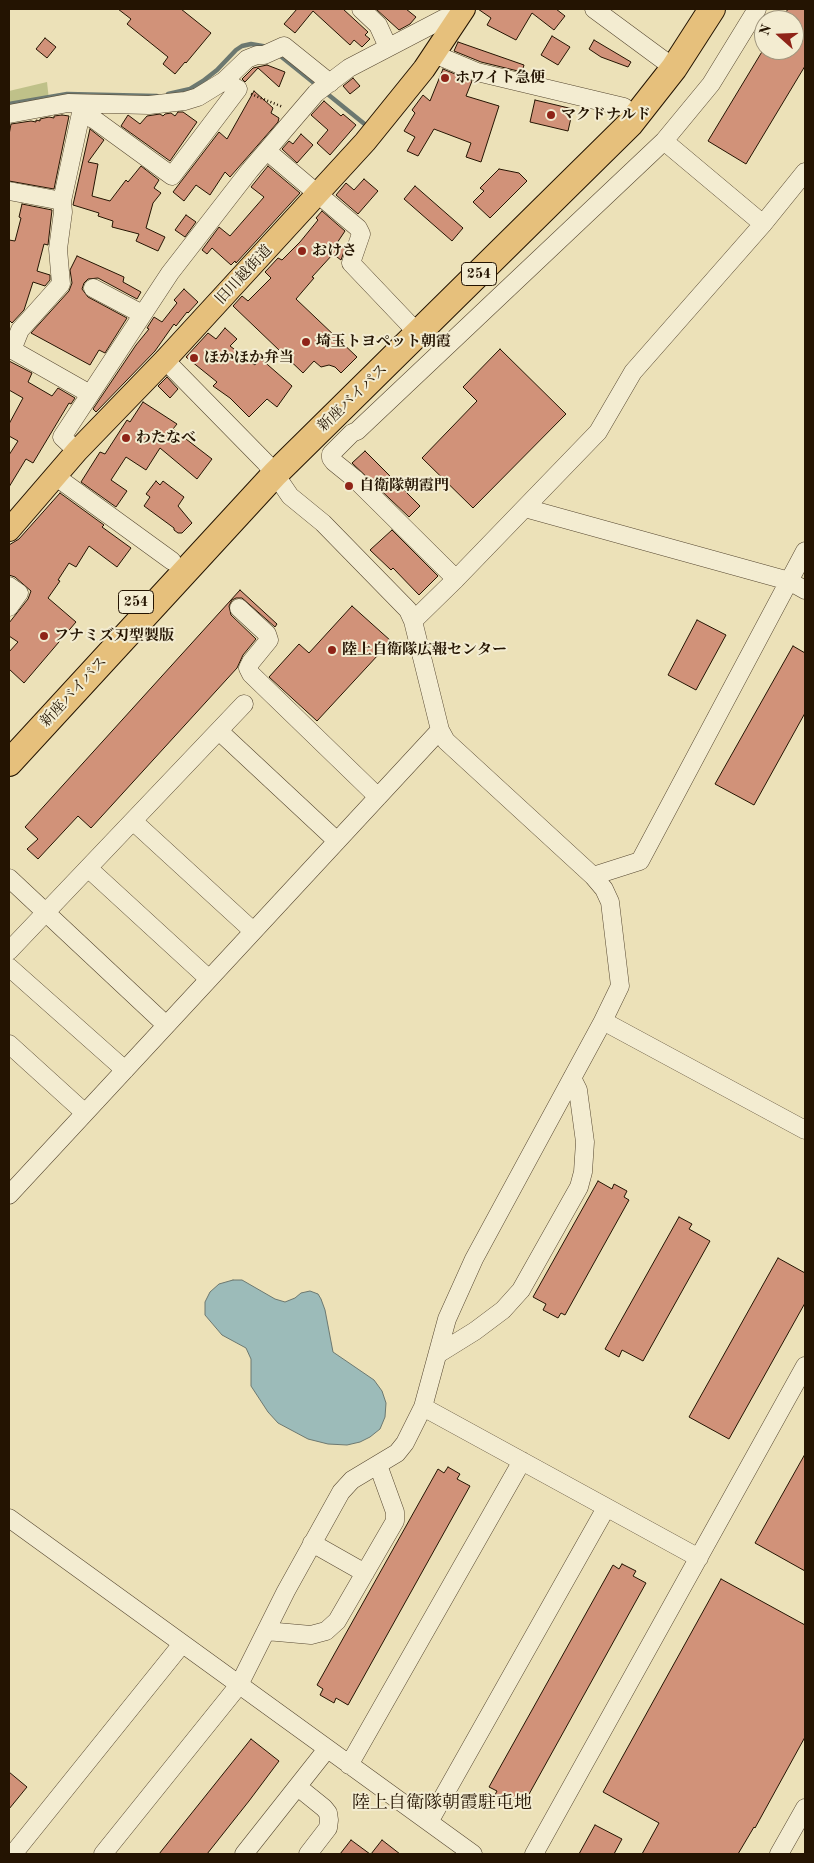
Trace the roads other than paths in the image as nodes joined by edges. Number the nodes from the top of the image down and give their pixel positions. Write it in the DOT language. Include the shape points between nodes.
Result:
graph roads {
  1 [pos="362,9"];
  2 [pos="594,9"];
  3 [pos="691,9"];
  4 [pos="712,9"];
  5 [pos="757,9"];
  6 [pos="462,13"];
  7 [pos="388,47"];
  8 [pos="434,54"];
  9 [pos="667,62"];
  10 [pos="231,85"];
  11 [pos="324,87"];
  12 [pos="624,107"];
  13 [pos="9,114"];
  14 [pos="664,141"];
  15 [pos="266,152"];
  16 [pos="805,172"];
  17 [pos="9,191"];
  18 [pos="318,194"];
  19 [pos="62,201"];
  20 [pos="763,224"];
  21 [pos="93,288"];
  22 [pos="142,314"];
  23 [pos="409,324"];
  24 [pos="10,349"];
  25 [pos="165,360"];
  26 [pos="90,394"];
  27 [pos="78,451"];
  28 [pos="270,468"];
  29 [pos="55,476"];
  30 [pos="525,508"];
  31 [pos="9,530"];
  32 [pos="805,551"];
  33 [pos="172,561"];
  34 [pos="456,579"];
  35 [pos="789,581"];
  36 [pos="9,586"];
  37 [pos="805,590"];
  38 [pos="9,607"];
  39 [pos="239,608"];
  40 [pos="413,621"];
  41 [pos="244,704"];
  42 [pos="440,730"];
  43 [pos="218,731"];
  44 [pos="9,745"];
  45 [pos="9,763"];
  46 [pos="378,797"];
  47 [pos="133,821"];
  48 [pos="337,841"];
  49 [pos="88,868"];
  50 [pos="593,876"];
  51 [pos="9,878"];
  52 [pos="46,912"];
  53 [pos="253,931"];
  54 [pos="9,951"];
  55 [pos="9,966"];
  56 [pos="209,980"];
  57 [pos="603,1021"];
  58 [pos="166,1025"];
  59 [pos="9,1044"];
  60 [pos="125,1070"];
  61 [pos="572,1078"];
  62 [pos="85,1113"];
  63 [pos="805,1130"];
  64 [pos="9,1195"];
  65 [pos="438,1354"];
  66 [pos="805,1366"];
  67 [pos="423,1407"];
  68 [pos="522,1461"];
  69 [pos="378,1465"];
  70 [pos="606,1508"];
  71 [pos="9,1518"];
  72 [pos="312,1543"];
  73 [pos="698,1558"];
  74 [pos="365,1573"];
  75 [pos="266,1631"];
  76 [pos="182,1644"];
  77 [pos="239,1685"];
  78 [pos="327,1749"];
  79 [pos="349,1765"];
  80 [pos="298,1787"];
  81 [pos="805,1808"];
  82 [pos="429,1822"];
  83 [pos="13,1854"];
  84 [pos="103,1854"];
  85 [pos="244,1854"];
  86 [pos="308,1854"];
  87 [pos="474,1854"];
  88 [pos="534,1854"];
  89 [pos="779,1854"];
  1 -- 7 [label="street" via="378,25"];
  2 -- 9 [label="street"];
  3 -- 9 [label="highway, 新座バイパス / 254"];
  4 -- 9 [label="highway, 新座バイパス / 254"];
  5 -- 14 [label="street" via="711,84"];
  6 -- 7 [label="street"];
  6 -- 8 [label="main road, 旧川越街道"];
  7 -- 11 [label="street" via="349,68"];
  8 -- 12 [label="street" via="477,72"];
  8 -- 18 [label="main road, 旧川越街道" via="392,110"];
  9 -- 12 [label="highway, 新座バイパス / 254"];
  9 -- 28 [label="highway, 新座バイパス / 254" via="630,124 609,147"];
  10 -- 11 [label="street" via="247,59 284,46"];
  10 -- 13 [label="street" via="185,102 149,105 68,103"];
  10 -- 19 [label="street" via="172,176 81,113"];
  11 -- 15 [label="street"];
  12 -- 23 [label="highway, 新座バイパス / 254"];
  14 -- 20 [label="street"];
  14 -- 34 [label="street" via="331,454 334,462"];
  15 -- 18 [label="street"];
  15 -- 22 [label="street" via="170,273"];
  16 -- 20 [label="street"];
  17 -- 19 [label="street"];
  18 -- 23 [label="street" via="358,228 361,234 351,263"];
  18 -- 25 [label="main road, 旧川越街道"];
  19 -- 24 [label="street" via="58,248 61,284 20,330"];
  20 -- 30 [label="street" via="633,372 598,432"];
  21 -- 22 [label="street"];
  22 -- 26 [label="street"];
  23 -- 28 [label="highway, 新座バイパス / 254"];
  24 -- 26 [label="street"];
  25 -- 27 [label="main road, 旧川越街道"];
  25 -- 28 [label="street"];
  26 -- 27 [label="street" via="62,437"];
  27 -- 29 [label="main road, 旧川越街道"];
  28 -- 33 [label="highway, 新座バイパス / 254"];
  28 -- 40 [label="street" via="290,496 329,529 408,610"];
  28 -- 45 [label="highway, 新座バイパス / 254"];
  29 -- 31 [label="main road, 旧川越街道"];
  29 -- 33 [label="street"];
  30 -- 34 [label="street"];
  30 -- 35 [label="street"];
  32 -- 35 [label="street"];
  33 -- 44 [label="highway, 新座バイパス / 254"];
  34 -- 40 [label="street"];
  35 -- 37 [label="street"];
  35 -- 50 [label="street" via="640,861"];
  36 -- 38 [label="street" via="19,593"];
  39 -- 46 [label="street" via="267,634 269,640 251,662 248,668 251,674"];
  40 -- 42 [label="street"];
  41 -- 43 [label="street"];
  42 -- 46 [label="street"];
  42 -- 50 [label="street" via="446,741"];
  43 -- 47 [label="street"];
  43 -- 48 [label="street"];
  46 -- 48 [label="street"];
  47 -- 49 [label="street"];
  47 -- 53 [label="street"];
  48 -- 53 [label="street"];
  49 -- 52 [label="street"];
  49 -- 56 [label="street"];
  50 -- 57 [label="street" via="610,902 620,986"];
  51 -- 52 [label="street"];
  52 -- 54 [label="street"];
  52 -- 58 [label="street"];
  53 -- 56 [label="street"];
  55 -- 60 [label="street"];
  56 -- 58 [label="street"];
  57 -- 61 [label="street"];
  57 -- 63 [label="street"];
  58 -- 60 [label="street"];
  59 -- 62 [label="street"];
  60 -- 62 [label="street"];
  61 -- 65 [label="street" via="474,1259 447,1319"];
  61 -- 65 [label="street" via="578,1090 586,1142 584,1172 579,1187 521,1290 503,1310"];
  62 -- 64 [label="street"];
  65 -- 67 [label="street"];
  66 -- 73 [label="street"];
  67 -- 68 [label="street"];
  67 -- 69 [label="street" via="405,1444"];
  68 -- 70 [label="street"];
  68 -- 79 [label="street"];
  69 -- 72 [label="street" via="352,1480 341,1492"];
  69 -- 74 [label="street" via="395,1512 395,1521"];
  70 -- 73 [label="street"];
  70 -- 82 [label="street"];
  71 -- 76 [label="street"];
  72 -- 74 [label="street"];
  72 -- 75 [label="street"];
  73 -- 88 [label="street"];
  74 -- 75 [label="street" via="337,1621 326,1631 311,1635"];
  75 -- 77 [label="street"];
  76 -- 77 [label="street"];
  76 -- 83 [label="street"];
  77 -- 78 [label="street"];
  77 -- 84 [label="street"];
  78 -- 79 [label="street"];
  78 -- 80 [label="street"];
  79 -- 82 [label="street"];
  80 -- 85 [label="street"];
  80 -- 86 [label="street" via="328,1813 328,1828"];
  81 -- 89 [label="street"];
  82 -- 87 [label="street"];
}
